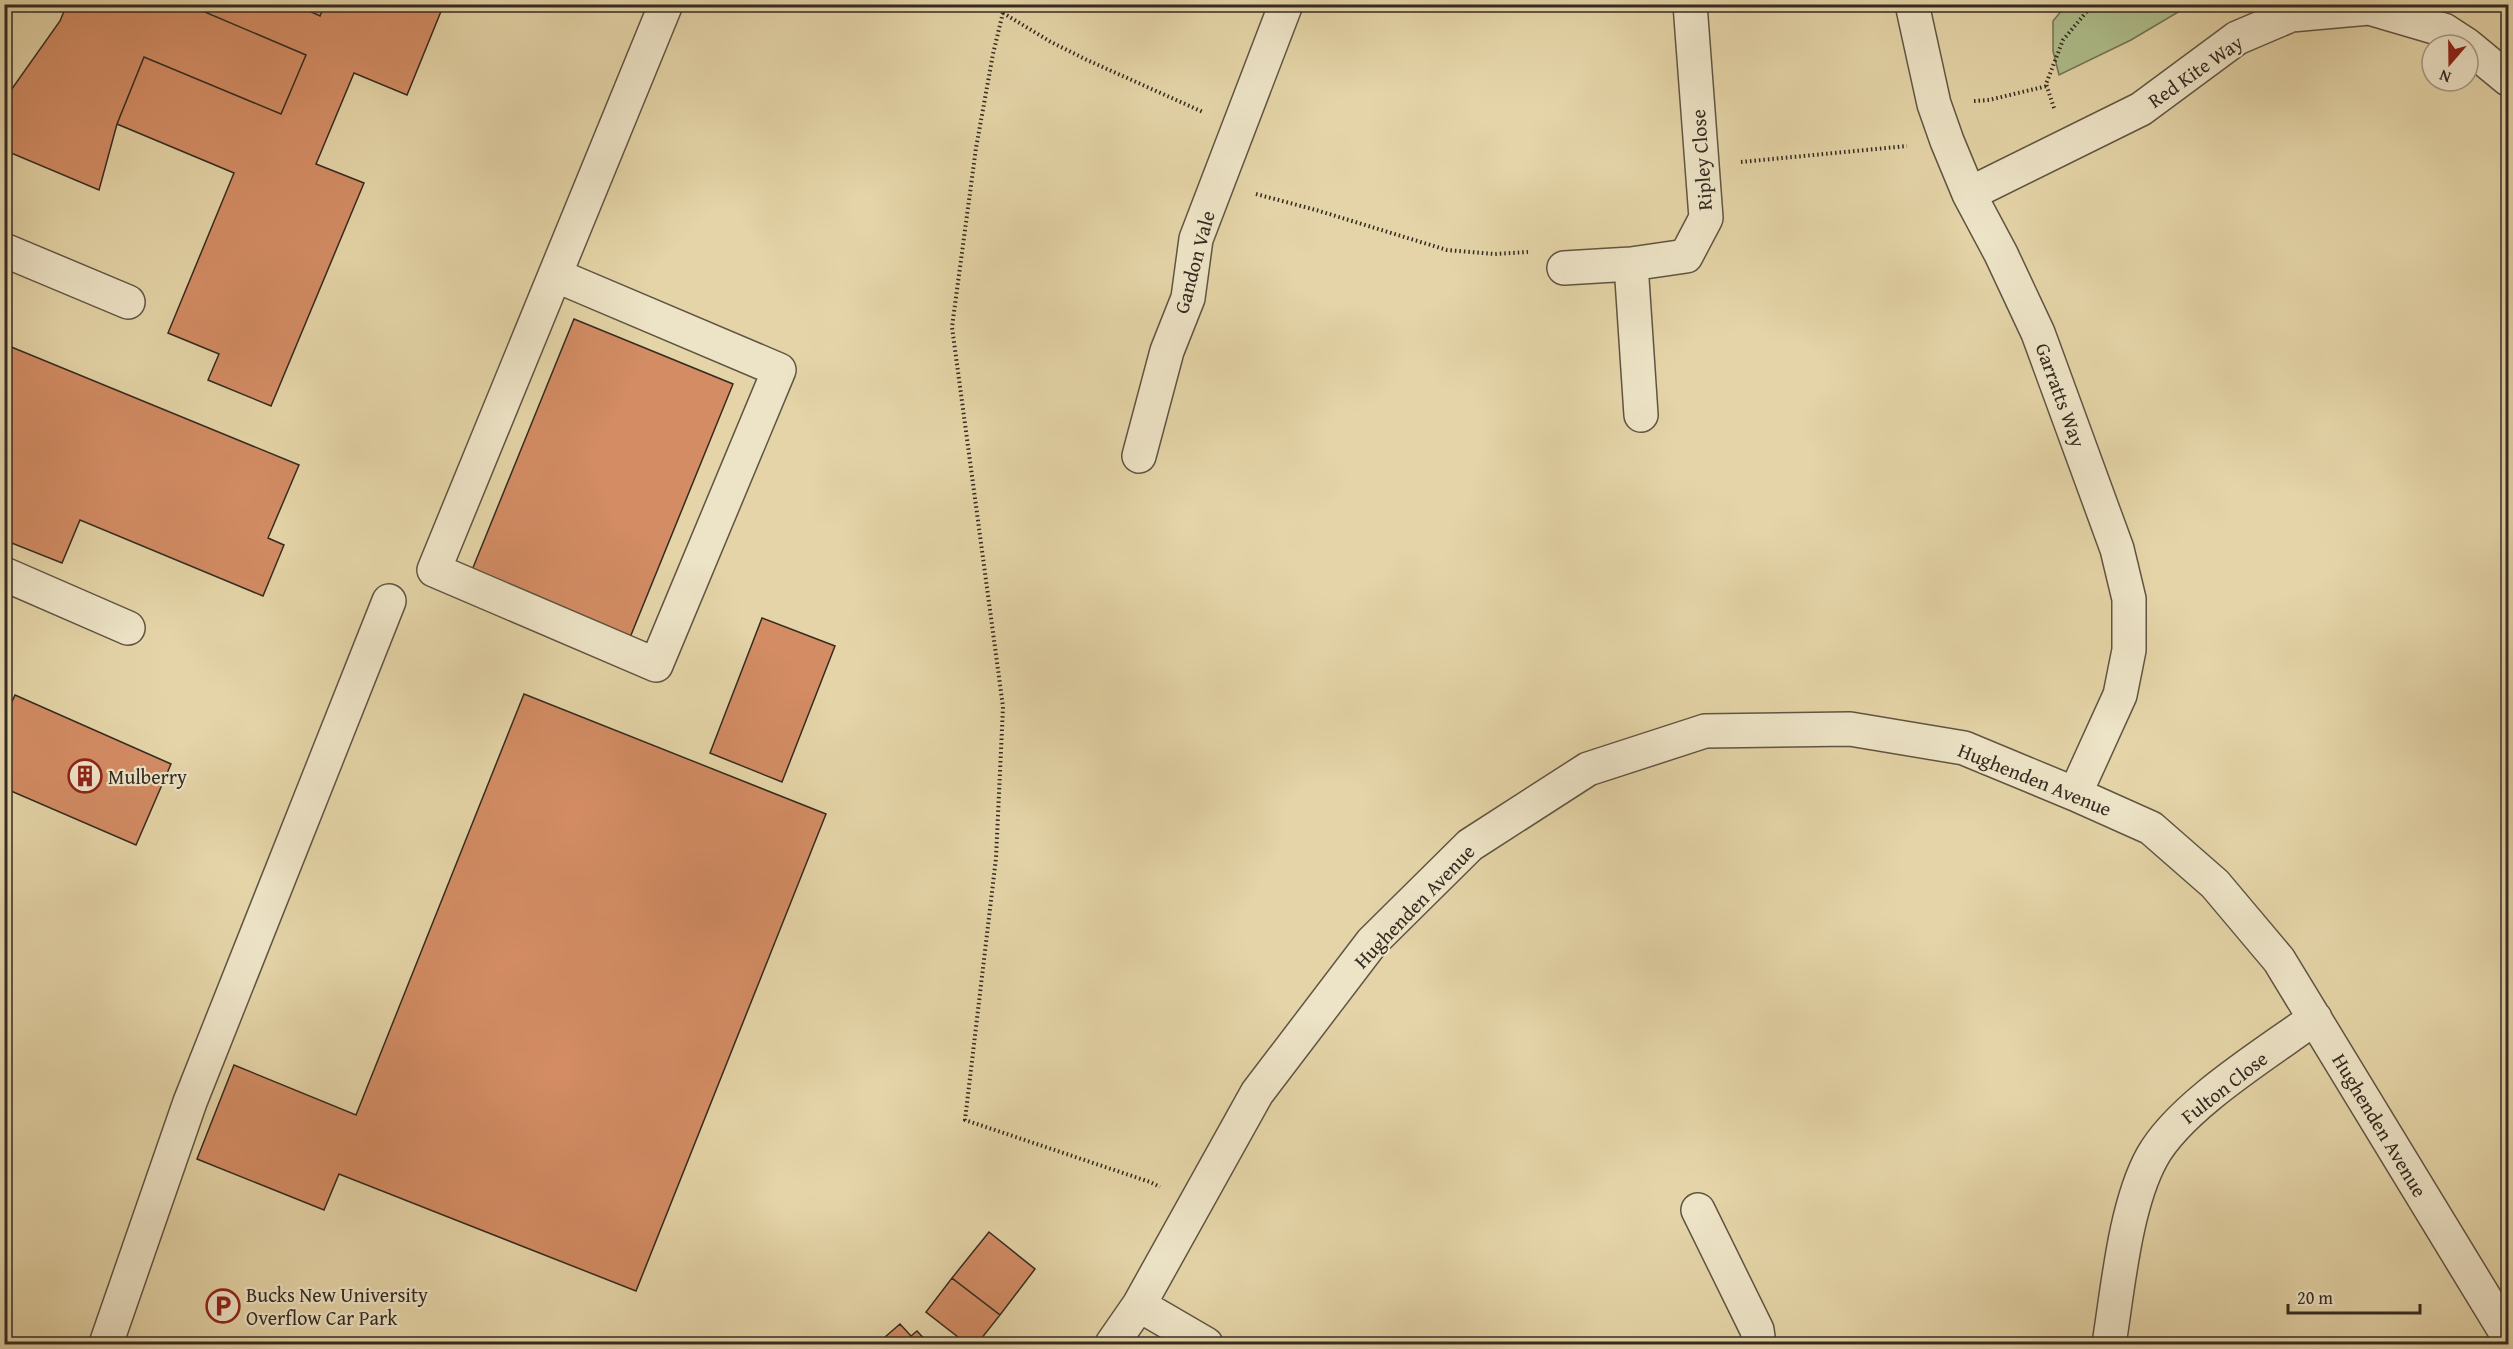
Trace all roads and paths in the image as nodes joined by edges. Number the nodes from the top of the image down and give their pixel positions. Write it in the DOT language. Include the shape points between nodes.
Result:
graph roads {
  1 [pos="666,4"];
  2 [pos="1005,4"];
  3 [pos="1286,4"];
  4 [pos="1690,4"];
  5 [pos="1912,4"];
  6 [pos="2093,4"];
  7 [pos="1003,13"];
  8 [pos="2448,33"];
  9 [pos="2480,56"];
  10 [pos="2508,79"];
  11 [pos="2047,86"];
  12 [pos="1989,100"];
  13 [pos="1239,129"];
  14 [pos="2066,146"];
  15 [pos="1868,152"];
  16 [pos="1702,166"];
  17 [pos="1218,184"];
  18 [pos="1969,194"];
  19 [pos="4,250"];
  20 [pos="1534,252"];
  21 [pos="1631,264"];
  22 [pos="1564,268"];
  23 [pos="555,275"];
  24 [pos="128,302"];
  25 [pos="1641,415"];
  26 [pos="1139,456"];
  27 [pos="4,574"];
  28 [pos="389,601"];
  29 [pos="128,628"];
  30 [pos="2075,794"];
  31 [pos="2315,1018"];
  32 [pos="1194,1207"];
  33 [pos="1698,1210"];
  34 [pos="1138,1305"];
  35 [pos="2508,1336"];
  36 [pos="106,1344"];
  37 [pos="1112,1344"];
  38 [pos="1206,1344"];
  39 [pos="1759,1344"];
  40 [pos="2109,1344"];
  1 -- 23 [label="street"];
  2 -- 7 [label="path"];
  3 -- 13 [label="street, Gandon Vale"];
  4 -- 16 [label="street, Ripley Close"];
  5 -- 18 [label="street, Garratts Way" via="1934,104"];
  6 -- 11 [label="path" via="2063,40"];
  7 -- 13 [label="path" via="1087,60"];
  7 -- 32 [label="path" via="976,148 952,327 1003,707 996,858 965,1119 1150,1182"];
  8 -- 14 [label="street, Red Kite Way" via="2369,8 2291,15 2237,38 2141,109"];
  9 -- 10 [label="street, Red Kite Way"];
  11 -- 12 [label="path"];
  11 -- 14 [label="path"];
  13 -- 17 [label="street, Gandon Vale"];
  14 -- 18 [label="street, Red Kite Way"];
  15 -- 16 [label="path"];
  16 -- 21 [label="street, Ripley Close" via="1706,218 1686,256"];
  17 -- 20 [label="path" via="1447,250"];
  17 -- 26 [label="street, Gandon Vale" via="1196,239 1188,298 1167,351"];
  18 -- 30 [label="street, Garratts Way" via="2038,333 2116,549 2130,599 2129,650 2120,695"];
  19 -- 24 [label="street"];
  21 -- 22 [label="street, Ripley Close"];
  21 -- 25 [label="street"];
  23 -- 23 [label="street" via="434,570 656,665 779,370"];
  27 -- 29 [label="street"];
  28 -- 36 [label="street" via="190,1102"];
  30 -- 31 [label="street, Hughenden Avenue" via="2151,828 2215,884 2279,960"];
  30 -- 32 [label="street, Hughenden Avenue" via="1964,748 1850,729 1705,731 1588,769 1470,845 1372,942 1257,1093"];
  31 -- 35 [label="street, Hughenden Avenue"];
  31 -- 40 [label="street, Fulton Close" via="2221,1086 2180,1121 2152,1156 2133,1202"];
  32 -- 34 [label="street, Hughenden Avenue"];
  33 -- 39 [label="street" via="1752,1320"];
  34 -- 37 [label="street, Hughenden Avenue"];
  34 -- 38 [label="street"];
}
